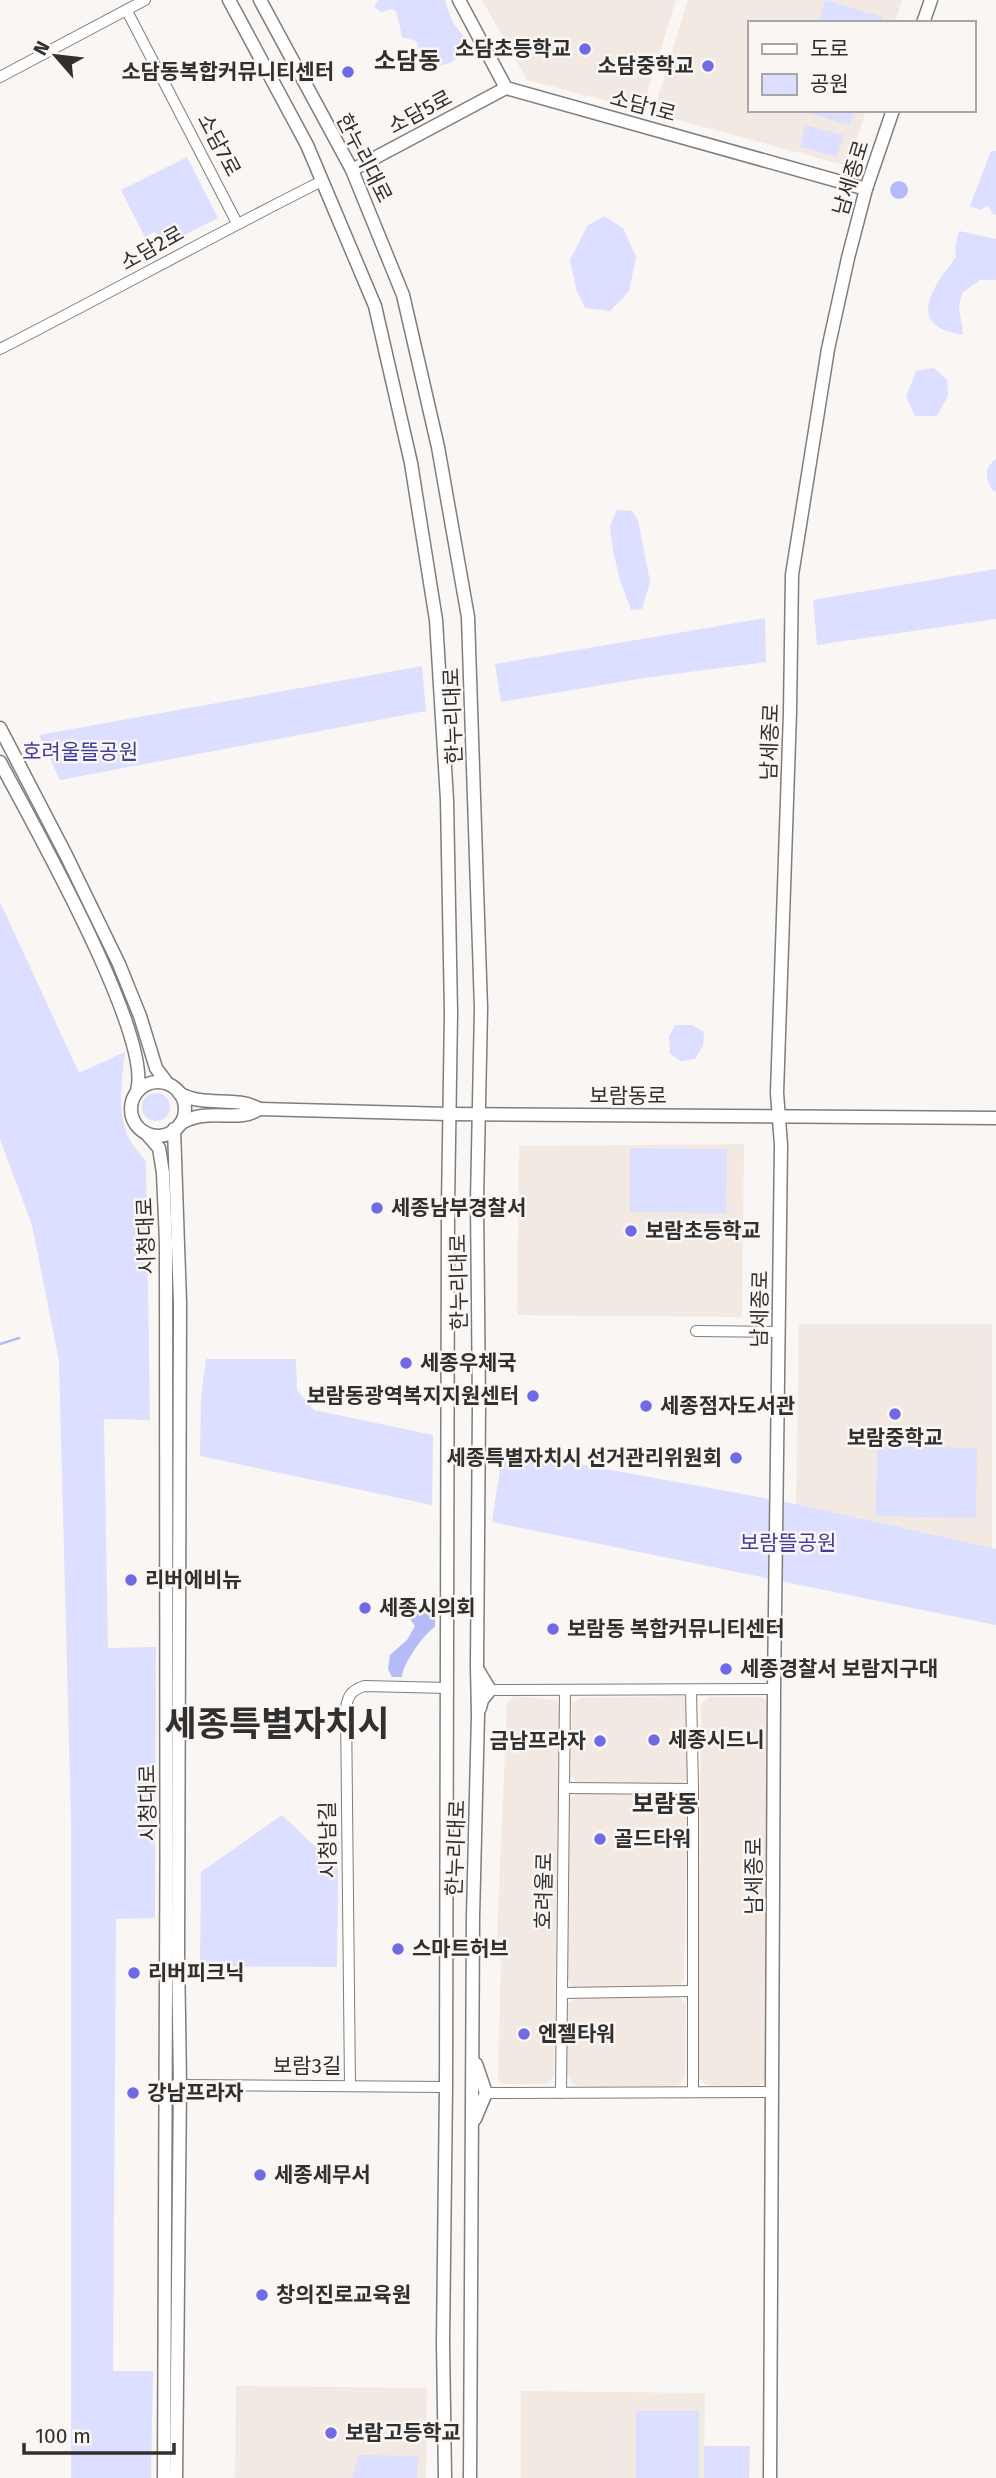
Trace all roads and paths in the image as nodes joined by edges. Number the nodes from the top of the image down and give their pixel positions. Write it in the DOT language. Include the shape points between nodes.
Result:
graph roads {
  1 [pos="145,0"];
  2 [pos="229,0"];
  3 [pos="260,0"];
  4 [pos="459,0"];
  5 [pos="932,0"];
  6 [pos="127,11"];
  7 [pos="924,21"];
  8 [pos="0,77"];
  9 [pos="506,88"];
  10 [pos="892,112"];
  11 [pos="352,170"];
  12 [pos="323,181"];
  13 [pos="866,188"];
  14 [pos="237,223"];
  15 [pos="0,349"];
  16 [pos="0,728"];
  17 [pos="0,762"];
  18 [pos="167,1083"];
  19 [pos="137,1091"];
  20 [pos="179,1093"];
  21 [pos="259,1110"];
  22 [pos="449,1114"];
  23 [pos="478,1114"];
  24 [pos="780,1117"];
  25 [pos="996,1118"];
  26 [pos="177,1127"];
  27 [pos="146,1133"];
  28 [pos="696,1331"];
  29 [pos="779,1332"];
  30 [pos="477,1666"];
  31 [pos="448,1688"];
  32 [pos="774,1689"];
  33 [pos="490,1690"];
  34 [pos="565,1690"];
  35 [pos="691,1690"];
  36 [pos="478,1715"];
  37 [pos="564,1788"];
  38 [pos="693,1789"];
  39 [pos="692,1991"];
  40 [pos="562,1993"];
  41 [pos="472,2051"];
  42 [pos="174,2085"];
  43 [pos="351,2086"];
  44 [pos="446,2087"];
  45 [pos="693,2092"];
  46 [pos="773,2092"];
  47 [pos="486,2093"];
  48 [pos="561,2093"];
  49 [pos="472,2130"];
  50 [pos="164,2478"];
  51 [pos="176,2478"];
  52 [pos="445,2478"];
  53 [pos="470,2478"];
  54 [pos="770,2478"];
  1 -- 6 [label="street"];
  2 -- 12 [label="street, 한누리대로"];
  3 -- 11 [label="street, 한누리대로"];
  4 -- 9 [label="street"];
  5 -- 7 [label="street"];
  6 -- 8 [label="street"];
  6 -- 14 [label="street, 소담7로"];
  9 -- 11 [label="street, 소담5로"];
  9 -- 13 [label="street, 소담1로"];
  10 -- 13 [label="street, 남세종로"];
  11 -- 23 [label="street, 한누리대로" via="403,295 438,447 468,617 481,1008"];
  12 -- 14 [label="street, 소담2로"];
  12 -- 22 [label="street, 한누리대로" via="375,306 411,463 436,620 447,814"];
  13 -- 24 [label="street, 남세종로" via="828,349 792,575 777,1093"];
  14 -- 15 [label="street, 소담2로"];
  16 -- 18 [label="street" via="119,964 156,1068"];
  17 -- 19 [label="street" via="106,971 140,1073"];
  18 -- 19 [label="street" via="151,1083"];
  18 -- 20 [label="street"];
  19 -- 27 [label="street" via="131,1114"];
  20 -- 21 [label="street" via="189,1099 251,1104"];
  20 -- 26 [label="street" via="184,1108"];
  21 -- 22 [label="street, 보람동로"];
  21 -- 26 [label="street" via="251,1115 190,1117"];
  22 -- 23 [label="street, 보람동로"];
  22 -- 31 [label="street, 한누리대로"];
  23 -- 24 [label="street, 보람동로"];
  23 -- 30 [label="street, 한누리대로"];
  24 -- 25 [label="street, 보람동로"];
  24 -- 29 [label="street, 남세종로"];
  26 -- 27 [label="street" via="161,1135"];
  26 -- 42 [label="street, 시청대로" via="178,1952"];
  27 -- 42 [label="street, 시청대로" via="159,1148 166,1242"];
  28 -- 29 [label="street"];
  29 -- 32 [label="street, 남세종로"];
  30 -- 33 [label="street"];
  30 -- 36 [label="street, 한누리대로"];
  31 -- 43 [label="street, 시청남길" via="364,1686 352,1690 348,1698"];
  31 -- 44 [label="street, 한누리대로"];
  32 -- 35 [label="street"];
  32 -- 46 [label="street, 남세종로"];
  33 -- 34 [label="street"];
  33 -- 36 [label="street"];
  34 -- 35 [label="street"];
  34 -- 37 [label="street, 호려울로"];
  35 -- 38 [label="street"];
  36 -- 41 [label="street, 한누리대로"];
  37 -- 38 [label="street"];
  37 -- 40 [label="street, 호려울로"];
  38 -- 39 [label="street"];
  39 -- 40 [label="street"];
  39 -- 45 [label="street"];
  40 -- 48 [label="street, 호려울로"];
  41 -- 47 [label="street"];
  41 -- 49 [label="street, 한누리대로"];
  42 -- 43 [label="street, 보람3길"];
  42 -- 50 [label="street, 시청대로"];
  42 -- 51 [label="street, 시청대로"];
  43 -- 44 [label="street, 보람3길"];
  44 -- 52 [label="street, 한누리대로"];
  45 -- 46 [label="street"];
  45 -- 48 [label="street"];
  46 -- 54 [label="street, 남세종로"];
  47 -- 48 [label="street"];
  47 -- 49 [label="street"];
  49 -- 53 [label="street, 한누리대로"];
}
